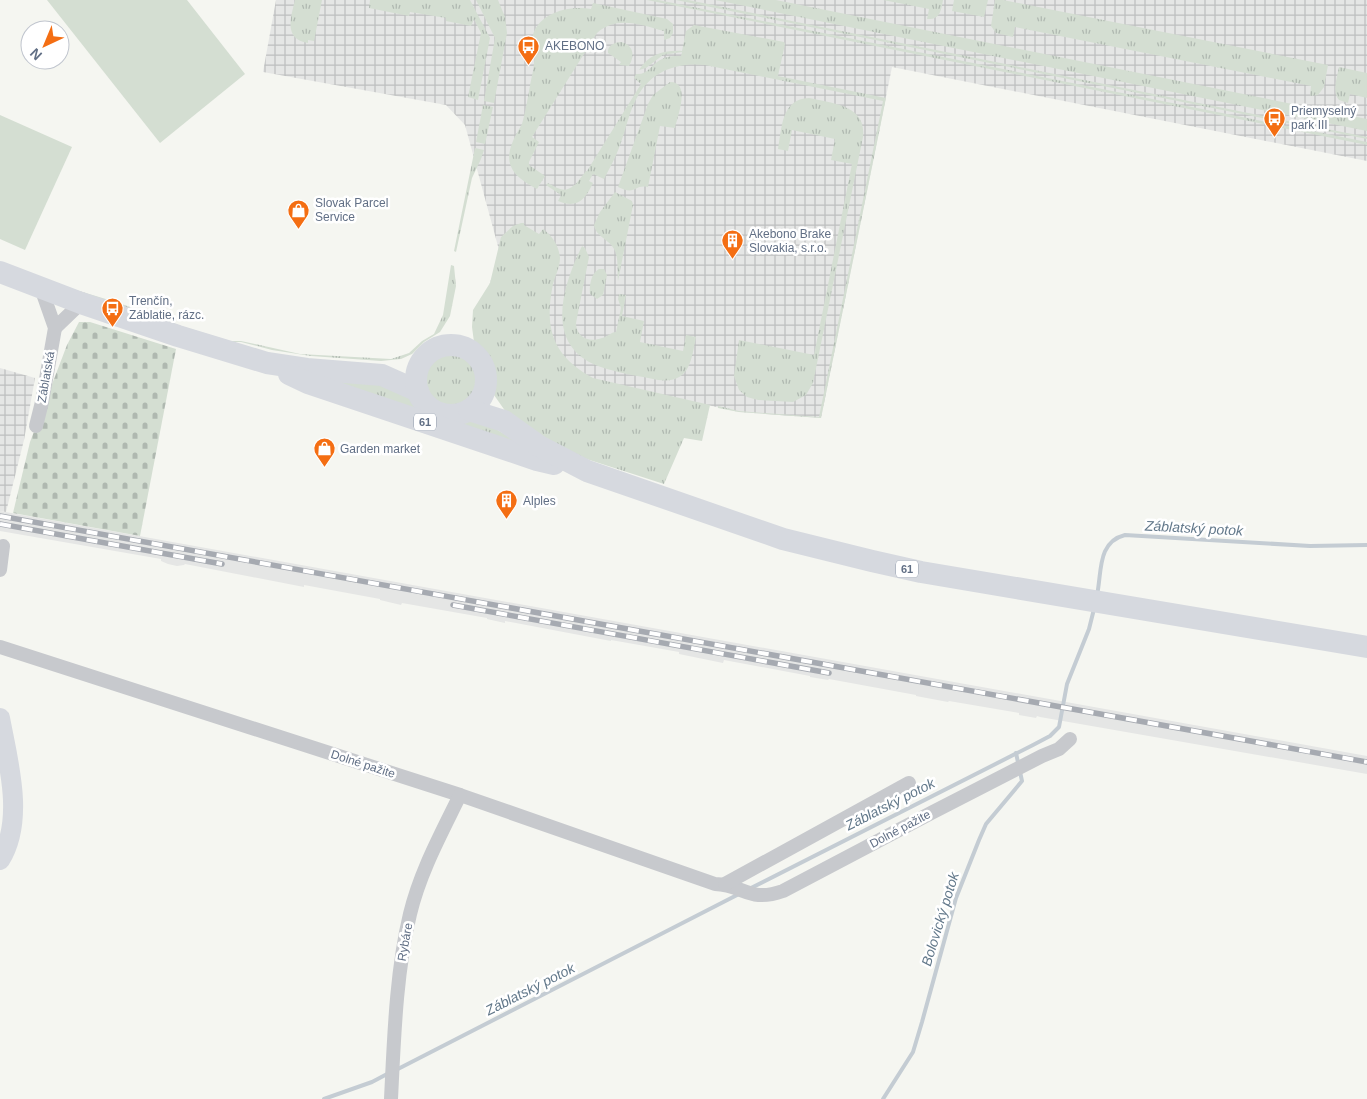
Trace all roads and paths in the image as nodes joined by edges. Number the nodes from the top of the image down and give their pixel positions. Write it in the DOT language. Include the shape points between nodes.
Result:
graph roads {
  1 [pos="0,272"];
  2 [pos="41,288"];
  3 [pos="81,303"];
  4 [pos="55,328"];
  5 [pos="422,360"];
  6 [pos="267,363"];
  7 [pos="382,375"];
  8 [pos="485,387"];
  9 [pos="418,391"];
  10 [pos="468,410"];
  11 [pos="504,421"];
  12 [pos="36,426"];
  13 [pos="587,471"];
  14 [pos="3,546"];
  15 [pos="0,570"];
  16 [pos="0,647"];
  17 [pos="1367,647"];
  18 [pos="0,718"];
  19 [pos="1070,739"];
  20 [pos="909,783"];
  21 [pos="460,795"];
  22 [pos="0,860"];
  23 [pos="729,886"];
  24 [pos="391,1099"];
  1 -- 2 [label="main road, 61"];
  2 -- 3 [label="main road, 61"];
  2 -- 4 [label="street, Záblatská"];
  3 -- 4 [label="street"];
  3 -- 6 [label="main road, 61"];
  4 -- 12 [label="street, Záblatská"];
  5 -- 7 [label="main road, 61"];
  5 -- 8 [label="main road, 61" via="441,346 466,348 483,364"];
  5 -- 9 [label="main road" via="416,375"];
  6 -- 7 [label="main road, 61"];
  6 -- 13 [label="main road, 61" via="317,386 537,460"];
  7 -- 9 [label="main road, 61"];
  8 -- 10 [label="main road" via="478,403"];
  8 -- 11 [label="main road, 61"];
  9 -- 10 [label="main road, 61" via="428,406 439,412 451,415"];
  10 -- 11 [label="main road, 61"];
  11 -- 13 [label="main road, 61" via="539,446"];
  13 -- 17 [label="main road, 61" via="770,534 921,572"];
  14 -- 15 [label="street"];
  16 -- 21 [label="street, Dolné pažite"];
  18 -- 22 [label="street" via="14,811 10,838"];
  19 -- 23 [label="street, Dolné pažite" via="1059,750 783,891 761,896"];
  20 -- 23 [label="street"];
  21 -- 23 [label="street, Dolné pažite" via="715,884"];
  21 -- 24 [label="street, Rybáre" via="422,876 410,914 401,960"];
}
